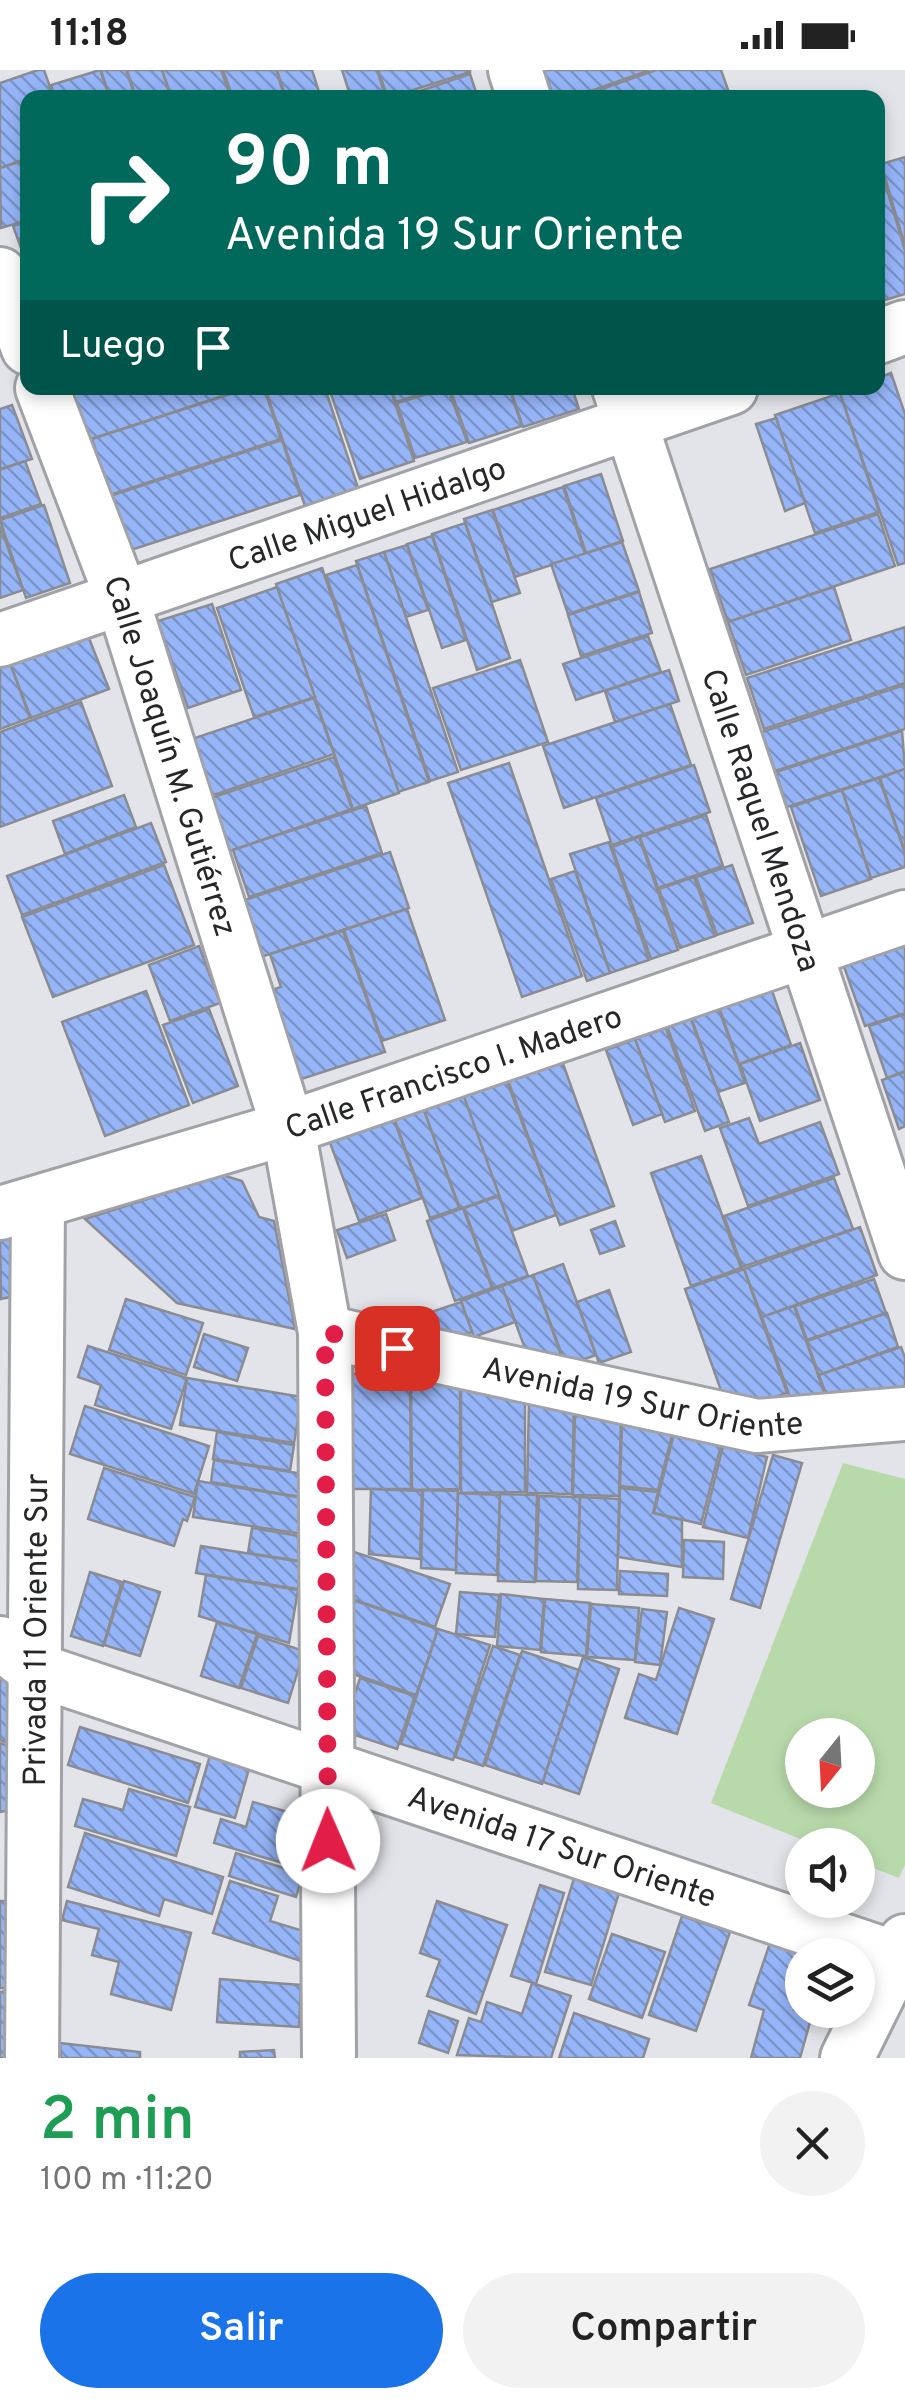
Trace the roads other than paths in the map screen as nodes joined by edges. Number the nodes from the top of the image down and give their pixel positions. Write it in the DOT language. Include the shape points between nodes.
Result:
graph roads {
  1 [pos="0,274"];
  2 [pos="20,327"];
  3 [pos="45,395"];
  4 [pos="687,395"];
  5 [pos="625,405"];
  6 [pos="122,598"];
  7 [pos="0,640"];
  8 [pos="905,917"];
  9 [pos="803,950"];
  10 [pos="288,1128"];
  11 [pos="19,1209"];
  12 [pos="905,1253"];
  13 [pos="325,1332"];
  14 [pos="905,1414"];
  15 [pos="17,1656"];
  16 [pos="327,1769"];
  17 [pos="902,1953"];
  18 [pos="32,2058"];
  19 [pos="330,2058"];
  20 [pos="847,2058"];
  1 -- 2 [label="street"];
  3 -- 6 [label="street, Calle Joaquín M. Gutiérrez"];
  4 -- 5 [label="street, Calle Miguel Hidalgo"];
  5 -- 6 [label="street, Calle Miguel Hidalgo"];
  5 -- 9 [label="street, Calle Raquel Mendoza"];
  6 -- 7 [label="street, Calle Miguel Hidalgo"];
  6 -- 10 [label="street, Calle Joaquín M. Gutiérrez"];
  8 -- 9 [label="street, Calle Francisco I. Madero"];
  9 -- 10 [label="street, Calle Francisco I. Madero"];
  9 -- 12 [label="street, Calle Raquel Mendoza"];
  10 -- 11 [label="street, Calle Francisco I. Madero"];
  10 -- 13 [label="street, Calle Joaquín M. Gutiérrez"];
  11 -- 15 [label="street, Privada 11 Oriente Sur"];
  13 -- 14 [label="street, Avenida 19 Sur Oriente" via="758,1426"];
  13 -- 16 [label="street, Calle Joaquín M. Gutiérrez"];
  15 -- 16 [label="street, Avenida 17 Sur Oriente"];
  15 -- 18 [label="street, Privada 11 Oriente Sur"];
  16 -- 17 [label="street, Avenida 17 Sur Oriente"];
  16 -- 19 [label="street, Calle Joaquín M. Gutiérrez"];
  17 -- 20 [label="street"];
}
